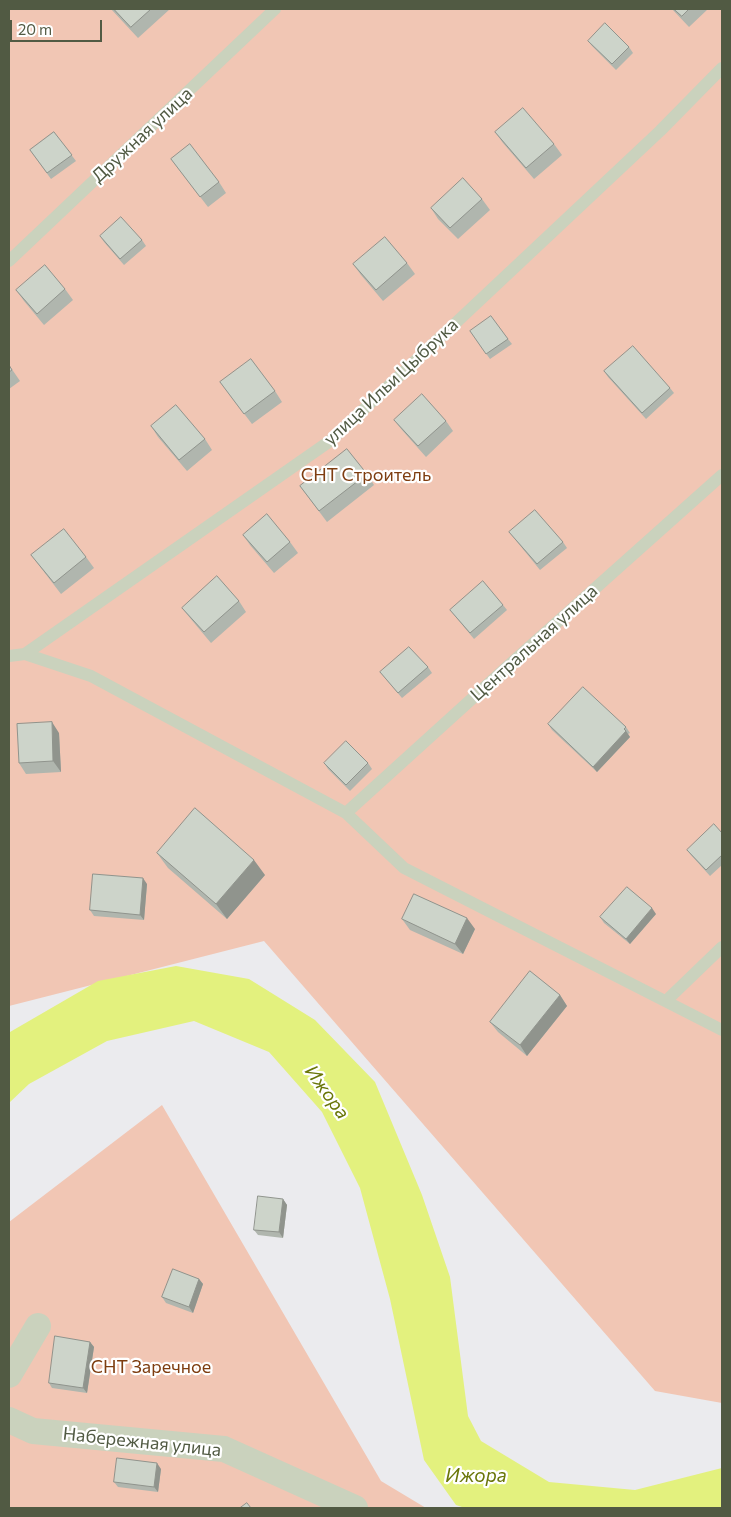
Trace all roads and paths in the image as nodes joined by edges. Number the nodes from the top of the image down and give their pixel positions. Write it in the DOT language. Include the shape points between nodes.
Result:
graph roads {
  1 [pos="276,9"];
  2 [pos="722,68"];
  3 [pos="9,261"];
  4 [pos="722,475"];
  5 [pos="25,654"];
  6 [pos="9,656"];
  7 [pos="346,813"];
  8 [pos="722,947"];
  9 [pos="667,1000"];
  10 [pos="722,1030"];
  11 [pos="38,1326"];
  12 [pos="9,1375"];
  13 [pos="9,1420"];
  14 [pos="355,1508"];
  1 -- 3 [label="lane, Дружная улица"];
  2 -- 5 [label="lane, улица Ильи Цыбрука" via="660,131 330,441"];
  4 -- 7 [label="lane, Центральная улица"];
  5 -- 6 [label="lane"];
  5 -- 7 [label="lane" via="91,676"];
  7 -- 9 [label="lane" via="404,868"];
  8 -- 9 [label="lane"];
  9 -- 10 [label="lane"];
  11 -- 12 [label="street"];
  13 -- 14 [label="street, Набережная улица" via="33,1431 224,1449"];
}
